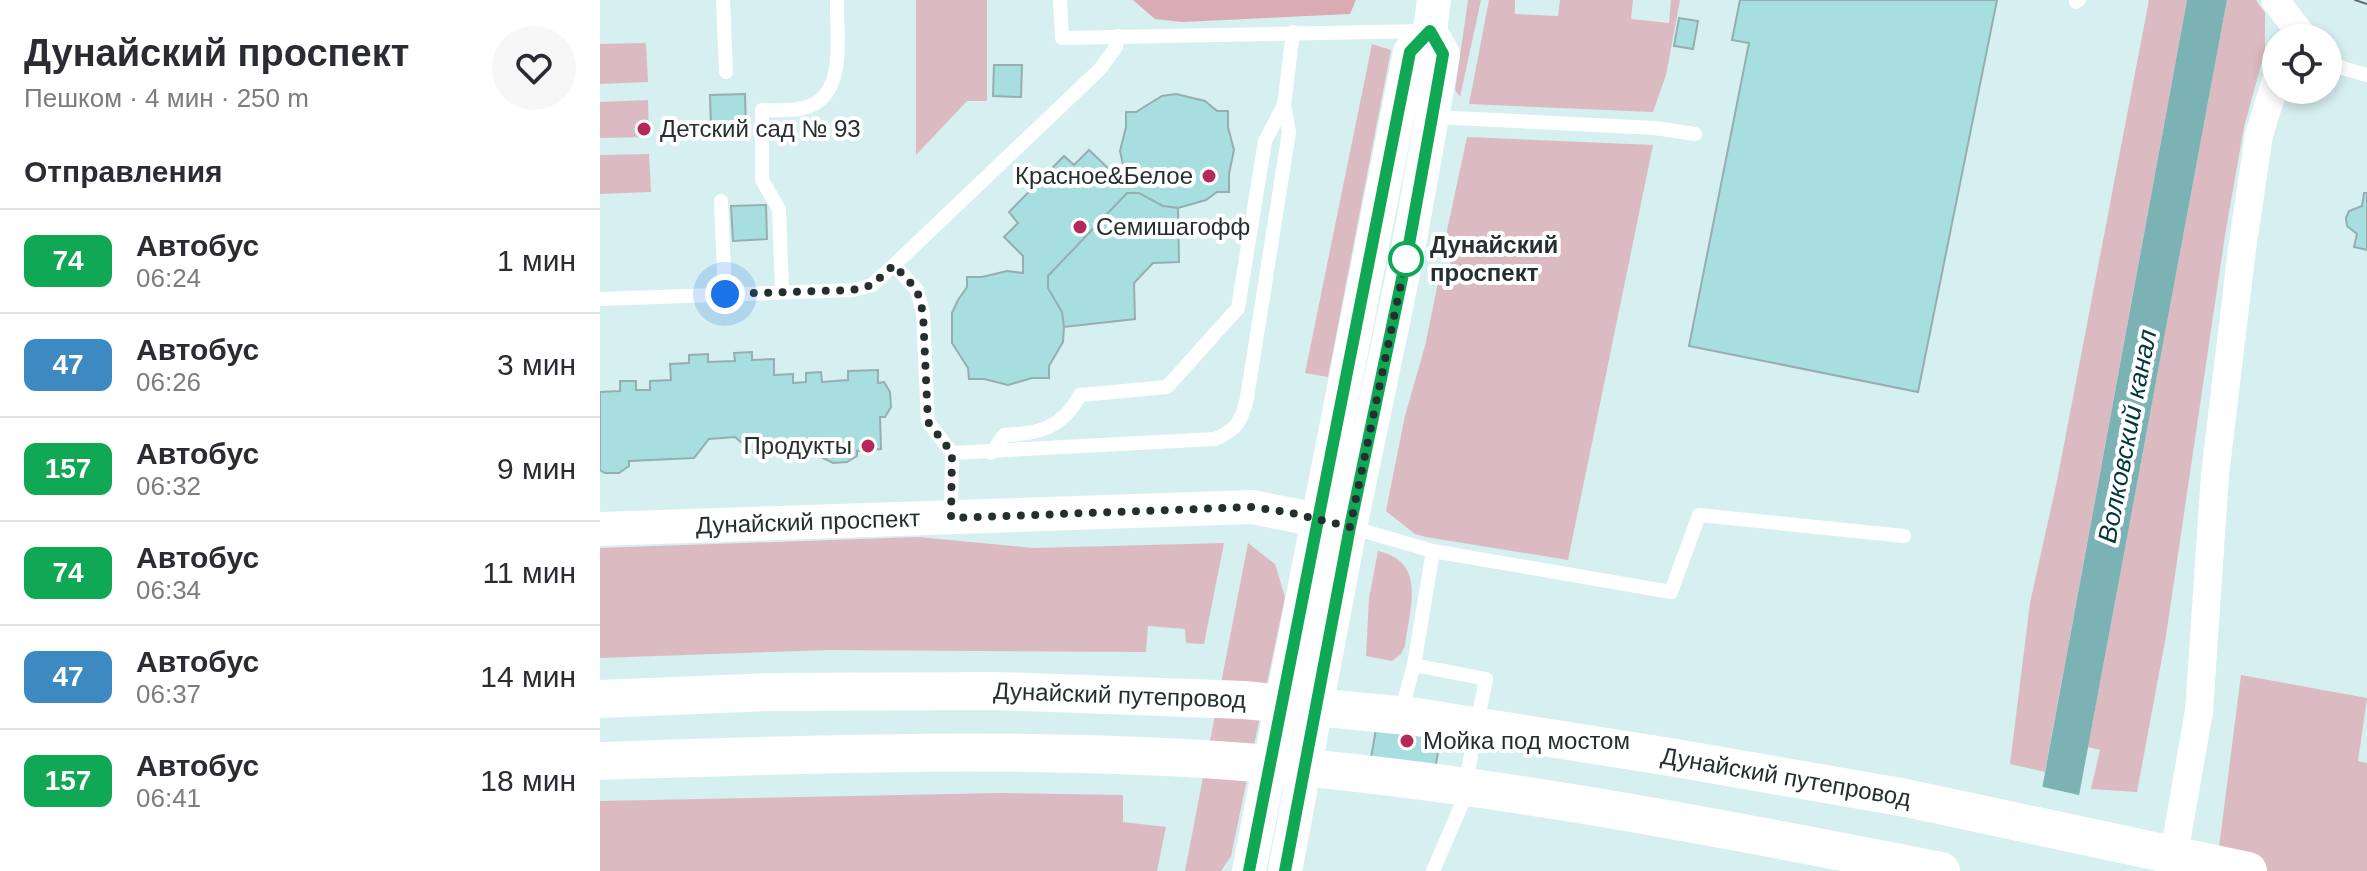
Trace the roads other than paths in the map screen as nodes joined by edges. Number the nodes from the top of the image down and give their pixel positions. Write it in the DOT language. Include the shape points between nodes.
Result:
graph roads {
  1 [pos="723,0"];
  2 [pos="837,0"];
  3 [pos="1060,0"];
  4 [pos="2275,0"];
  5 [pos="1432,15"];
  6 [pos="2293,24"];
  7 [pos="1293,32"];
  8 [pos="1118,36"];
  9 [pos="2342,68"];
  10 [pos="726,72"];
  11 [pos="2367,75"];
  12 [pos="2269,104"];
  13 [pos="1284,105"];
  14 [pos="1432,117"];
  15 [pos="1695,134"];
  16 [pos="721,201"];
  17 [pos="894,265"];
  18 [pos="782,292"];
  19 [pos="725,294"];
  20 [pos="600,299"];
  21 [pos="952,453"];
  22 [pos="991,453"];
  23 [pos="951,518"];
  24 [pos="1334,523"];
  25 [pos="600,529"];
  26 [pos="1904,536"];
  27 [pos="1433,551"];
  28 [pos="1414,665"];
  29 [pos="600,699"];
  30 [pos="1403,705"];
  31 [pos="600,761"];
  32 [pos="1391,773"];
  33 [pos="1386,793"];
  34 [pos="1249,871"];
  35 [pos="1285,871"];
  36 [pos="1433,871"];
  37 [pos="1941,871"];
  38 [pos="2171,871"];
  39 [pos="2248,871"];
  1 -- 10 [label="lane"];
  2 -- 18 [label="lane" via="835,74 827,93 792,110 762,110 762,180 779,209"];
  3 -- 8 [label="lane" via="1062,38"];
  4 -- 6 [label="street"];
  5 -- 7 [label="lane"];
  5 -- 14 [label="street" via="1443,54"];
  5 -- 24 [label="street" via="1410,52"];
  7 -- 8 [label="lane"];
  7 -- 13 [label="lane"];
  8 -- 17 [label="lane" via="1100,69"];
  9 -- 11 [label="lane"];
  12 -- 38 [label="street" via="2242,249 2215,475 2199,711"];
  13 -- 22 [label="lane" via="1265,141 1238,308 1167,387 1080,395 1056,425 1026,435 1004,435"];
  13 -- 22 [label="lane" via="1289,132 1247,398 1232,432 1215,439"];
  14 -- 15 [label="lane"];
  14 -- 24 [label="street" via="1408,250"];
  16 -- 19 [label="lane"];
  17 -- 18 [label="lane" via="872,285 853,290"];
  17 -- 21 [label="lane" via="917,290 923,313 928,422"];
  18 -- 19 [label="lane"];
  19 -- 20 [label="lane"];
  21 -- 22 [label="lane"];
  21 -- 23 [label="lane"];
  23 -- 24 [label="street, Дунайский проспект" via="1252,507"];
  23 -- 25 [label="street, Дунайский проспект"];
  24 -- 27 [label="lane"];
  24 -- 34 [label="street"];
  24 -- 35 [label="street"];
  26 -- 27 [label="lane" via="1699,515 1671,592"];
  27 -- 28 [label="lane"];
  28 -- 30 [label="lane"];
  28 -- 36 [label="lane" via="1486,679"];
  29 -- 39 [label="main road, Дунайский путепровод" via="999,691 1244,700 1417,717 1906,798"];
  31 -- 37 [label="main road" via="989,751 1233,761 1483,790"];
  32 -- 33 [label="lane"];
}
